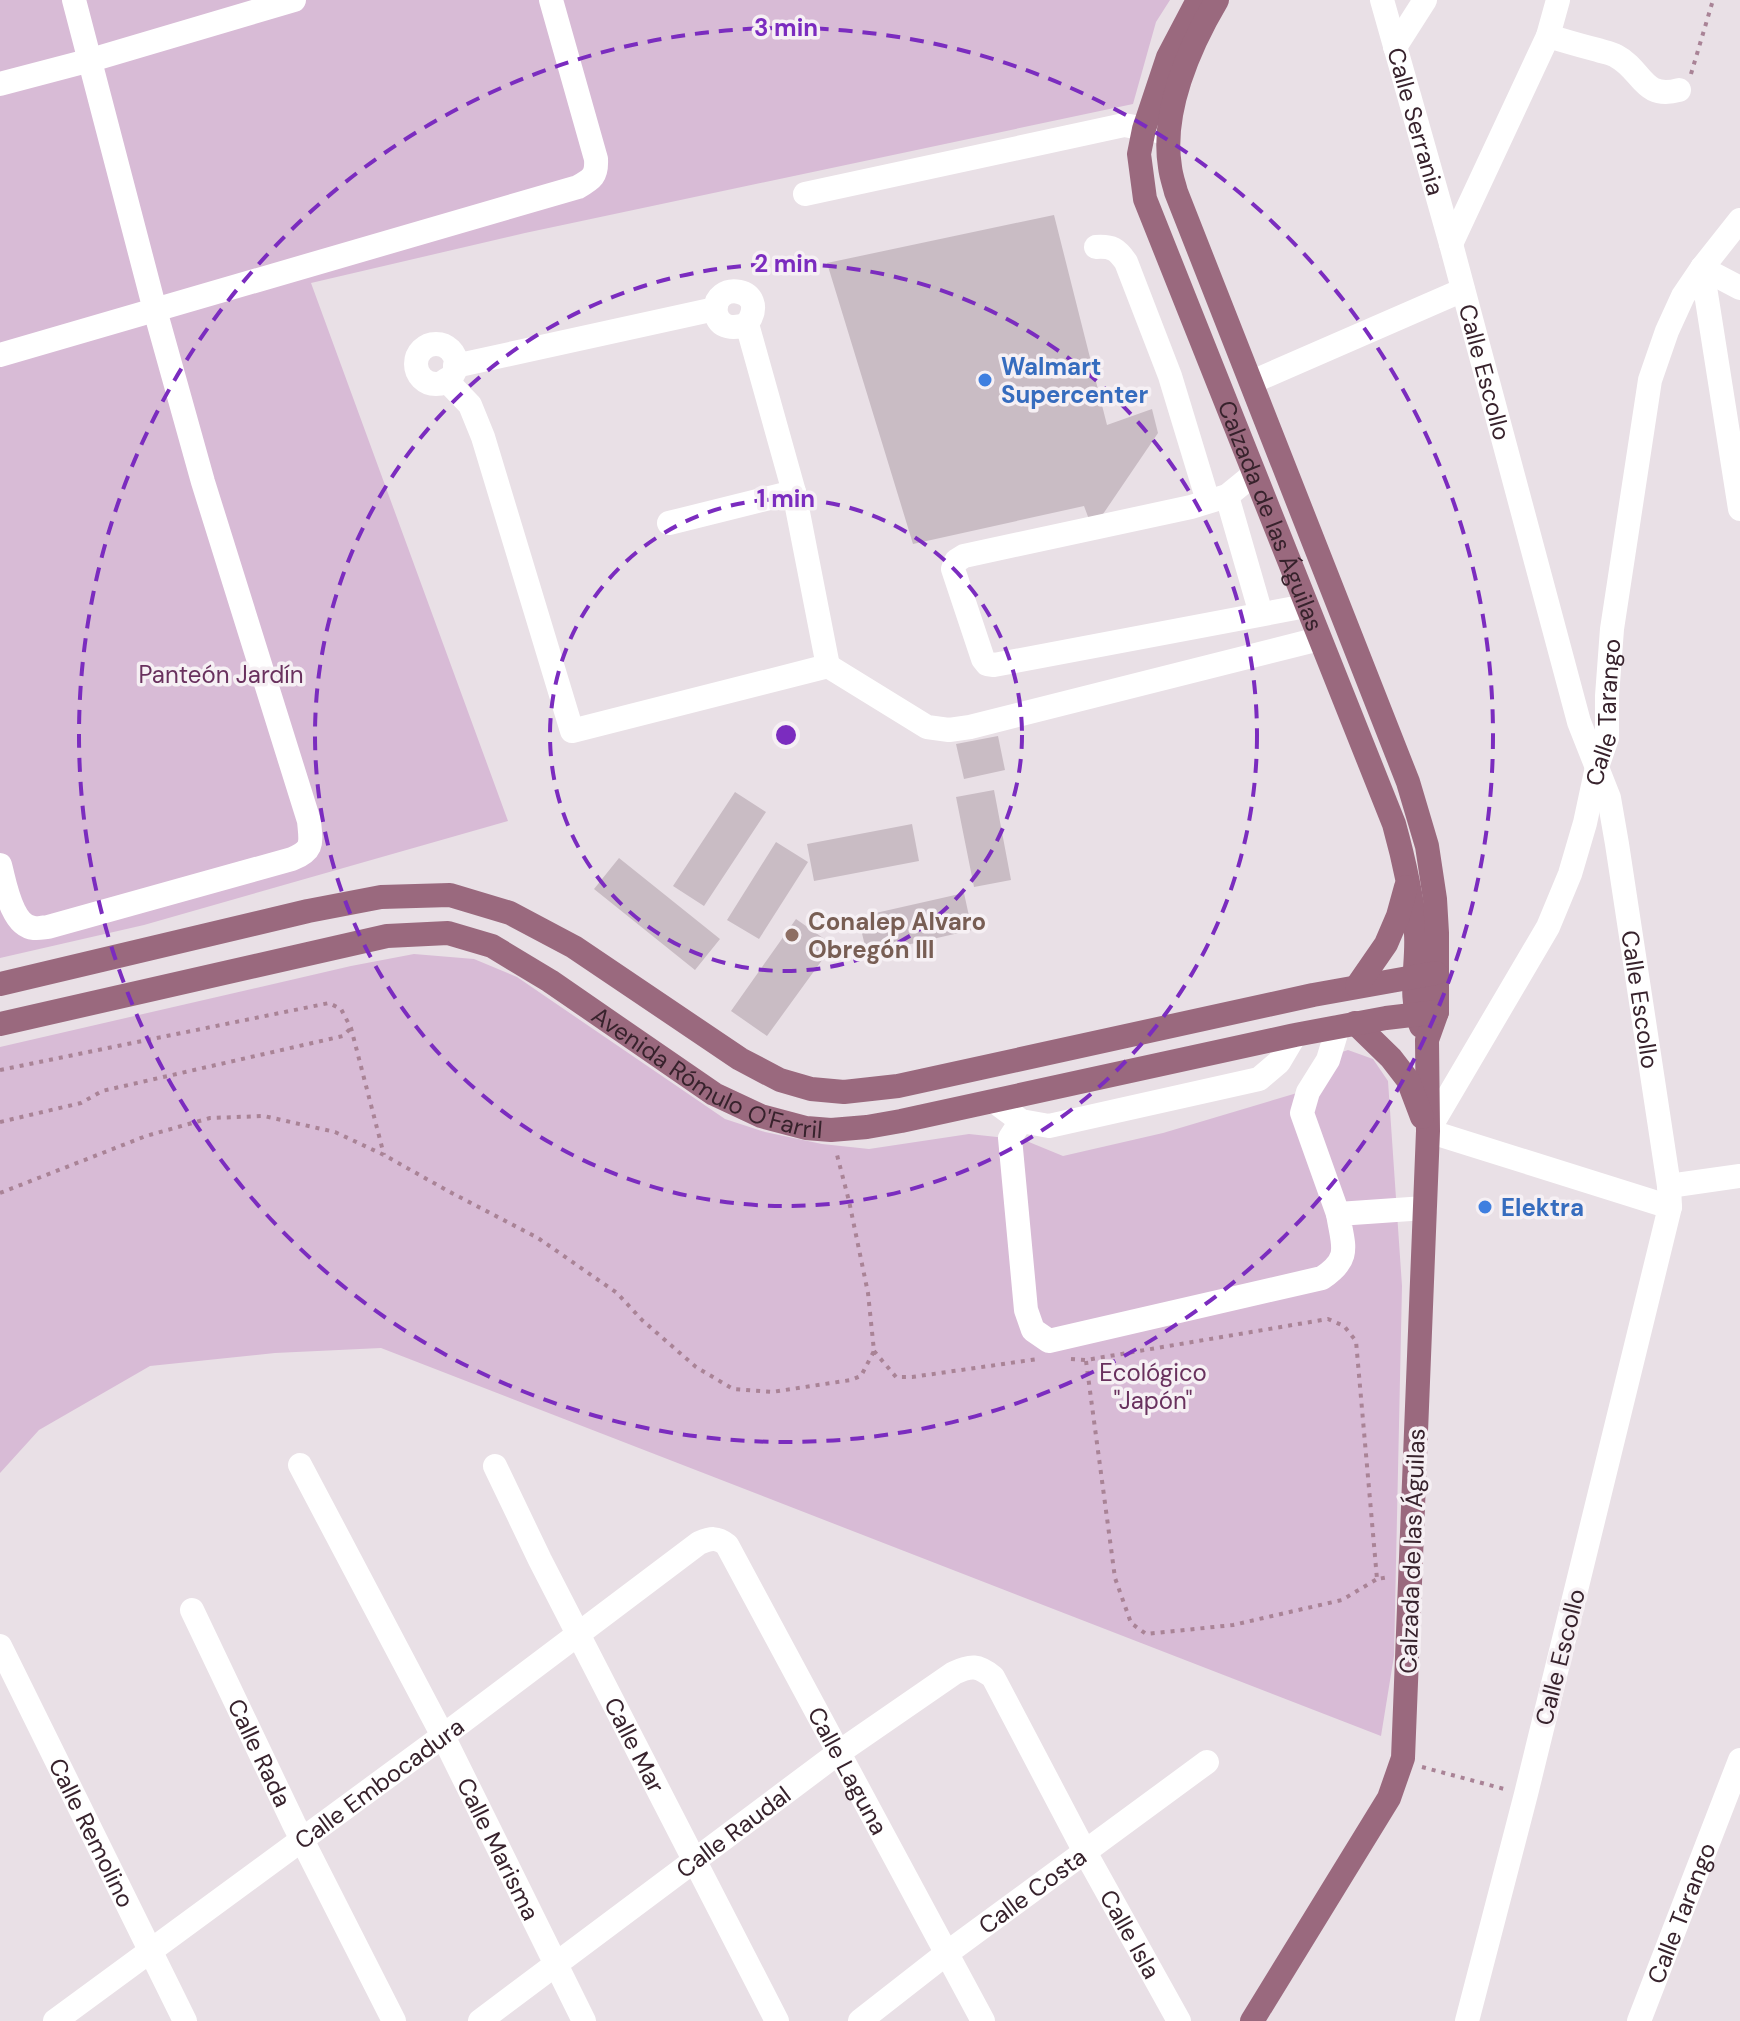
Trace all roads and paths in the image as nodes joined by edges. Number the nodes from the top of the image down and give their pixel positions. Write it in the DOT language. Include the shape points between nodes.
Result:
graph roads {
  1 [pos="74,0"];
  2 [pos="294,0"];
  3 [pos="551,0"];
  4 [pos="1198,0"];
  5 [pos="1217,0"];
  6 [pos="1382,0"];
  7 [pos="1425,0"];
  8 [pos="1558,0"];
  9 [pos="1713,0"];
  10 [pos="1548,36"];
  11 [pos="1395,47"];
  12 [pos="91,60"];
  13 [pos="0,84"];
  14 [pos="1679,90"];
  15 [pos="1144,129"];
  16 [pos="1169,133"];
  17 [pos="805,194"];
  18 [pos="1740,220"];
  19 [pos="1451,244"];
  20 [pos="1096,247"];
  21 [pos="1702,268"];
  22 [pos="1740,288"];
  23 [pos="1463,290"];
  24 [pos="155,310"];
  25 [pos="0,355"];
  26 [pos="1252,382"];
  27 [pos="1254,474"];
  28 [pos="794,492"];
  29 [pos="1218,499"];
  30 [pos="1740,509"];
  31 [pos="669,523"];
  32 [pos="1306,606"];
  33 [pos="1261,614"];
  34 [pos="1319,639"];
  35 [pos="828,666"];
  36 [pos="1597,767"];
  37 [pos="0,865"];
  38 [pos="1408,881"];
  39 [pos="1425,974"];
  40 [pos="0,984"];
  41 [pos="1357,986"];
  42 [pos="1313,995"];
  43 [pos="1426,1013"];
  44 [pos="0,1024"];
  45 [pos="1337,1027"];
  46 [pos="351,1028"];
  47 [pos="1295,1035"];
  48 [pos="0,1070"];
  49 [pos="994,1101"];
  50 [pos="1021,1121"];
  51 [pos="0,1122"];
  52 [pos="831,1130"];
  53 [pos="1428,1131"];
  54 [pos="384,1155"];
  55 [pos="1740,1176"];
  56 [pos="0,1193"];
  57 [pos="1669,1197"];
  58 [pos="1425,1208"];
  59 [pos="1338,1214"];
  60 [pos="874,1351"];
  61 [pos="1043,1359"];
  62 [pos="1057,1359"];
  63 [pos="1086,1360"];
  64 [pos="300,1465"];
  65 [pos="495,1466"];
  66 [pos="699,1543"];
  67 [pos="1395,1576"];
  68 [pos="1377,1579"];
  69 [pos="192,1610"];
  70 [pos="579,1633"];
  71 [pos="0,1646"];
  72 [pos="993,1677"];
  73 [pos="443,1736"];
  74 [pos="838,1753"];
  75 [pos="1740,1760"];
  76 [pos="1207,1762"];
  77 [pos="1422,1767"];
  78 [pos="1526,1794"];
  79 [pos="302,1838"];
  80 [pos="1085,1852"];
  81 [pos="696,1860"];
  82 [pos="150,1949"];
  83 [pos="947,1953"];
  84 [pos="556,1965"];
  85 [pos="55,2021"];
  86 [pos="185,2021"];
  87 [pos="394,2021"];
  88 [pos="480,2021"];
  89 [pos="584,2021"];
  90 [pos="777,2021"];
  91 [pos="860,2021"];
  92 [pos="983,2021"];
  93 [pos="1179,2021"];
  94 [pos="1252,2021"];
  95 [pos="1467,2021"];
  96 [pos="1639,2021"];
  1 -- 12 [label="street"];
  2 -- 12 [label="street"];
  3 -- 24 [label="street" via="596,159 597,171 590,181"];
  4 -- 15 [label="main road, Calzada de las Águilas" via="1168,57"];
  5 -- 16 [label="main road, Calzada de las Águilas" via="1184,69"];
  6 -- 11 [label="street, Calle Serrania"];
  7 -- 11 [label="street"];
  8 -- 10 [label="street"];
  9 -- 14 [label="path" via="1693,73"];
  10 -- 14 [label="street" via="1616,56 1655,91"];
  10 -- 19 [label="street"];
  11 -- 19 [label="street, Calle Serrania"];
  12 -- 13 [label="street"];
  12 -- 24 [label="street"];
  15 -- 16 [label="street"];
  15 -- 17 [label="street" via="1124,125"];
  15 -- 27 [label="main road, Calzada de las Águilas" via="1139,154 1145,199"];
  16 -- 26 [label="main road, Calzada de las Águilas" via="1176,192"];
  18 -- 21 [label="street, Calle Tarango"];
  19 -- 23 [label="street, Calle Escollo"];
  20 -- 29 [label="street" via="1110,246 1126,262"];
  21 -- 22 [label="street"];
  21 -- 30 [label="street"];
  21 -- 36 [label="street, Calle Tarango" via="1683,296 1650,380 1612,629 1607,738"];
  23 -- 26 [label="street"];
  23 -- 36 [label="street, Calle Escollo" via="1579,722"];
  24 -- 25 [label="street"];
  24 -- 37 [label="street" via="309,821 310,848 292,859 35,929 13,910"];
  26 -- 39 [label="main road, Calzada de las Águilas" via="1408,782 1427,846 1437,933"];
  27 -- 29 [label="street"];
  27 -- 32 [label="main road, Calzada de las Águilas"];
  28 -- 31 [label="street"];
  28 -- 35 [label="street"];
  28 -- 35 [label="street" via="747,324 753,304 738,290 718,299 715,309 451,373 483,437 572,731"];
  29 -- 33 [label="street"];
  29 -- 33 [label="street" via="956,561 953,569 983,659 994,665"];
  32 -- 33 [label="street"];
  32 -- 34 [label="main road, Calzada de las Águilas"];
  34 -- 35 [label="street" via="949,730 927,727"];
  34 -- 38 [label="main road, Calzada de las Águilas" via="1394,824"];
  36 -- 53 [label="street, Calle Tarango" via="1574,861 1548,927"];
  36 -- 57 [label="street, Calle Escollo" via="1617,844"];
  38 -- 39 [label="main road, Calzada de las Águilas"];
  38 -- 41 [label="main road" via="1386,944"];
  39 -- 41 [label="main road, Avenida Rómulo O'Farril"];
  39 -- 43 [label="main road, Calzada de las Águilas"];
  40 -- 42 [label="main road, Avenida Rómulo O'Farril" via="308,911 381,897 450,895 510,913 574,947 740,1059 780,1080 844,1092 898,1086"];
  41 -- 42 [label="main road, Avenida Rómulo O'Farril"];
  42 -- 45 [label="main road"];
  43 -- 45 [label="main road, Avenida Rómulo O'Farril"];
  43 -- 53 [label="main road, Calzada de las Águilas"];
  44 -- 52 [label="main road, Avenida Rómulo O'Farril" via="387,936 448,933 492,946 550,981 714,1094 761,1116"];
  45 -- 47 [label="main road, Avenida Rómulo O'Farril"];
  45 -- 53 [label="main road" via="1391,1058 1408,1080"];
  45 -- 59 [label="street" via="1328,1060 1302,1113"];
  46 -- 48 [label="path" via="341,1009 329,1003"];
  46 -- 51 [label="path" via="343,1036 102,1091 81,1103"];
  46 -- 54 [label="path"];
  47 -- 49 [label="main road, Avenida Rómulo O'Farril"];
  47 -- 50 [label="street" via="1279,1062 1259,1079 1049,1126"];
  49 -- 50 [label="street"];
  49 -- 52 [label="main road, Avenida Rómulo O'Farril"];
  50 -- 59 [label="street" via="1010,1138 1026,1310 1033,1330 1049,1341 1322,1278 1337,1268 1344,1254"];
  52 -- 60 [label="path" via="868,1293"];
  53 -- 57 [label="street"];
  53 -- 58 [label="main road, Calzada de las Águilas"];
  54 -- 56 [label="path" via="335,1132 264,1116 210,1118 146,1136"];
  54 -- 60 [label="path" via="538,1238 617,1293 696,1367 733,1389 772,1392 851,1380 861,1376"];
  55 -- 57 [label="street"];
  57 -- 78 [label="street, Calle Escollo"];
  58 -- 59 [label="street"];
  58 -- 94 [label="main road, Calzada de las Águilas" via="1403,1758 1389,1798"];
  60 -- 61 [label="path" via="896,1377"];
  62 -- 63 [label="path"];
  63 -- 68 [label="path" via="1328,1319 1344,1326 1356,1341"];
  63 -- 68 [label="path" via="1115,1578 1131,1623 1146,1634 1233,1625 1342,1600"];
  64 -- 73 [label="street, Calle Marisma"];
  65 -- 70 [label="street, Calle Mar"];
  66 -- 70 [label="street, Calle Embocadura"];
  66 -- 74 [label="street, Calle Laguna" via="711,1538 727,1545"];
  67 -- 68 [label="path"];
  69 -- 79 [label="street, Calle Rada"];
  70 -- 73 [label="street, Calle Embocadura"];
  70 -- 81 [label="street, Calle Mar"];
  71 -- 82 [label="street, Calle Remolino"];
  72 -- 74 [label="street, Calle Raudal" via="968,1667 954,1673"];
  72 -- 80 [label="street, Calle Isla"];
  73 -- 79 [label="street, Calle Embocadura"];
  73 -- 84 [label="street, Calle Marisma"];
  74 -- 81 [label="street, Calle Raudal"];
  74 -- 83 [label="street, Calle Laguna"];
  75 -- 96 [label="street, Calle Tarango"];
  76 -- 80 [label="street, Calle Costa"];
  77 -- 78 [label="path"];
  78 -- 95 [label="street, Calle Escollo"];
  79 -- 82 [label="street, Calle Embocadura"];
  79 -- 87 [label="street, Calle Rada"];
  80 -- 83 [label="street, Calle Costa"];
  80 -- 93 [label="street, Calle Isla"];
  81 -- 84 [label="street, Calle Raudal"];
  81 -- 90 [label="street, Calle Mar"];
  82 -- 85 [label="street, Calle Embocadura"];
  82 -- 86 [label="street, Calle Remolino"];
  83 -- 91 [label="street, Calle Costa"];
  83 -- 92 [label="street, Calle Laguna"];
  84 -- 88 [label="street, Calle Raudal"];
  84 -- 89 [label="street, Calle Marisma"];
}
